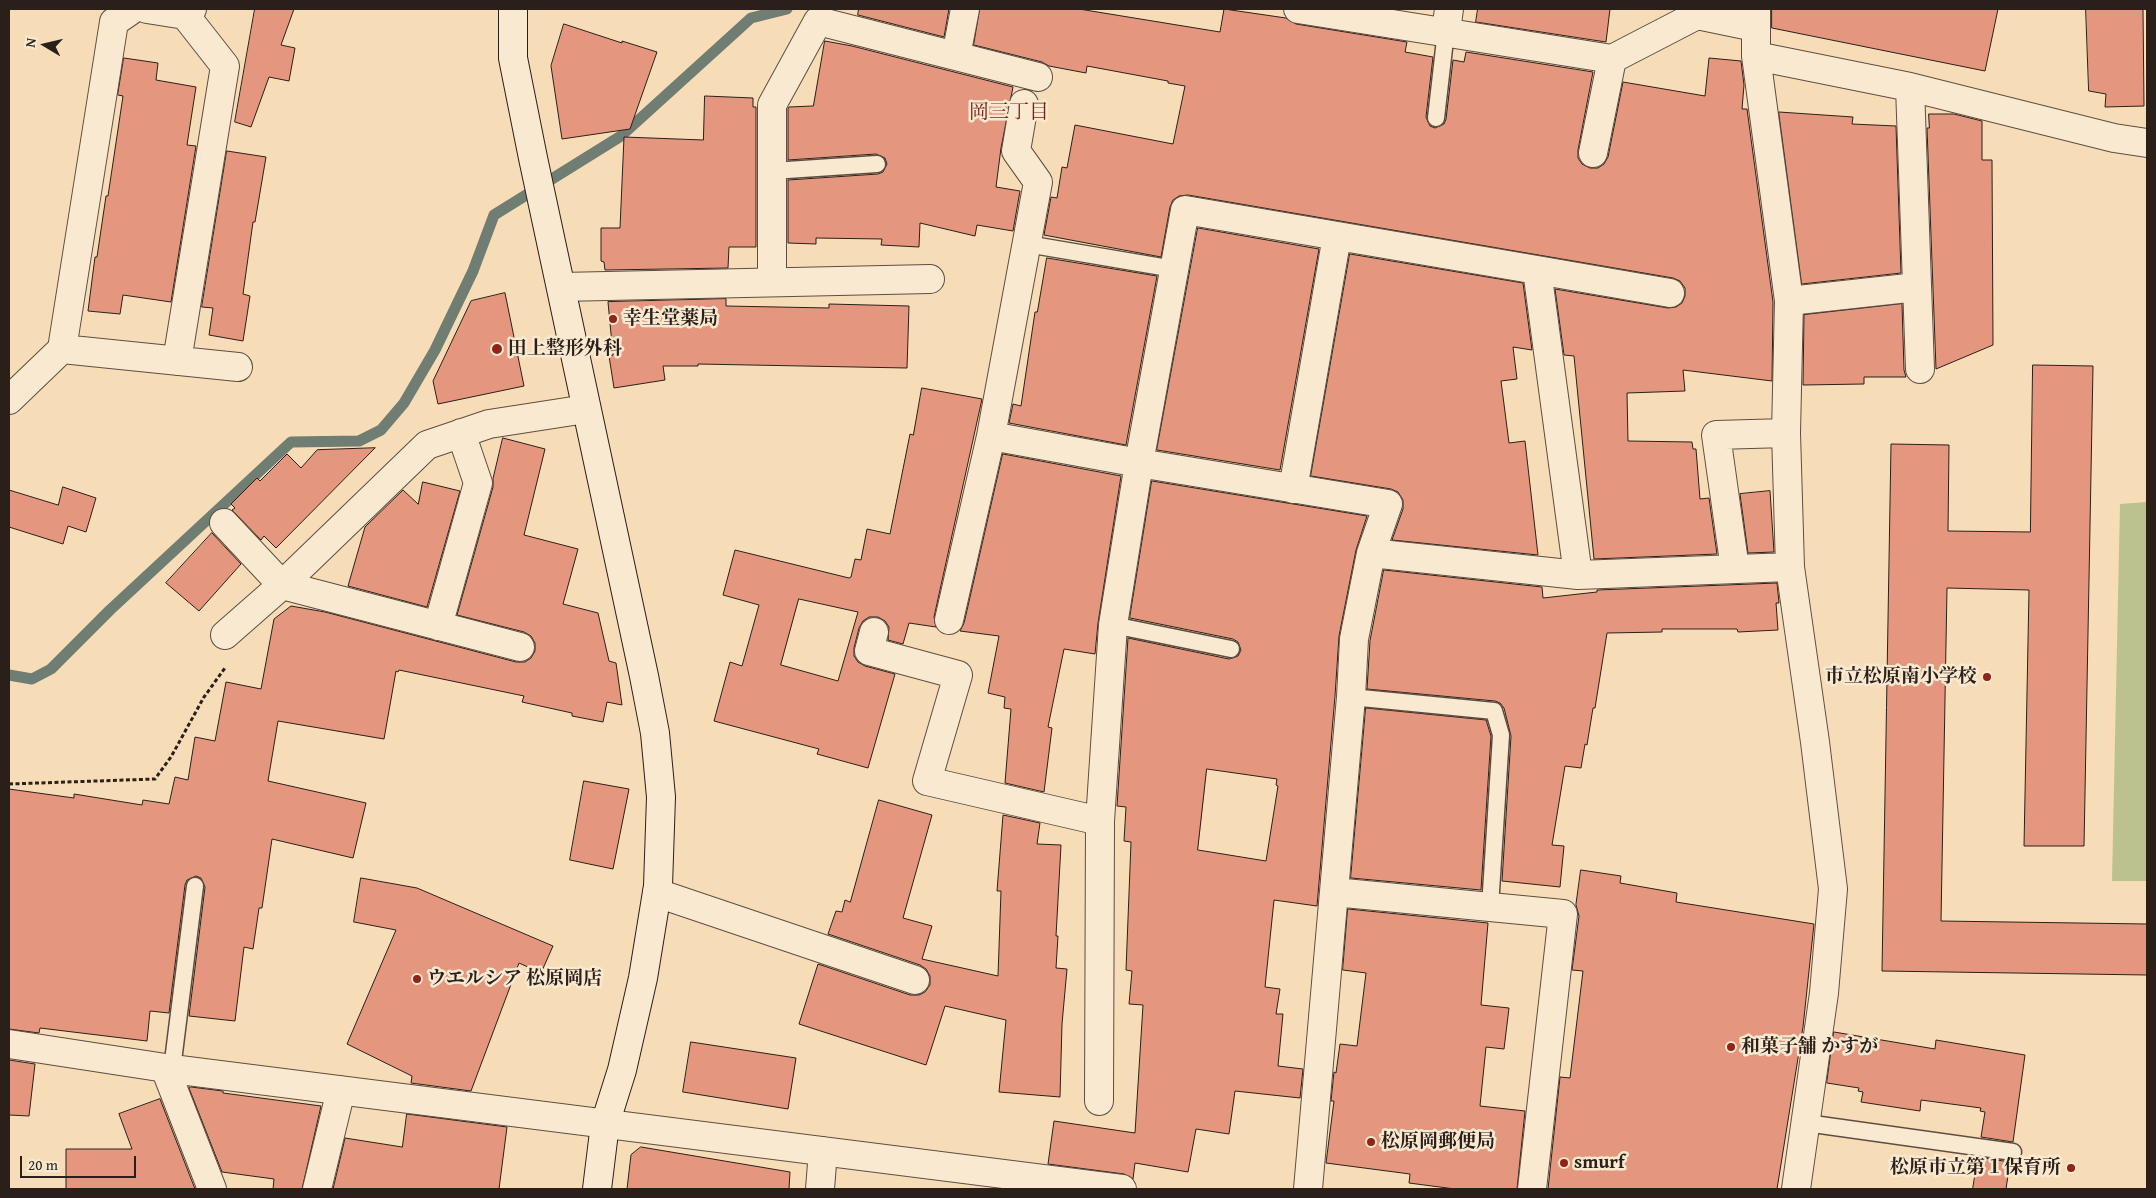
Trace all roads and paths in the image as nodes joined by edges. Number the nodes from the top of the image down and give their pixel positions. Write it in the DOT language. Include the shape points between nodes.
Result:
graph roads {
  1 [pos="133,9"];
  2 [pos="147,9"];
  3 [pos="513,9"];
  4 [pos="965,9"];
  5 [pos="1298,9"];
  6 [pos="188,12"];
  7 [pos="1756,18"];
  8 [pos="1447,20"];
  9 [pos="956,56"];
  10 [pos="1756,56"];
  11 [pos="1612,59"];
  12 [pos="1038,77"];
  13 [pos="1910,87"];
  14 [pos="1024,104"];
  15 [pos="1436,118"];
  16 [pos="2147,143"];
  17 [pos="1593,153"];
  18 [pos="877,164"];
  19 [pos="772,171"];
  20 [pos="1337,236"];
  21 [pos="1027,244"];
  22 [pos="1174,268"];
  23 [pos="1537,270"];
  24 [pos="930,279"];
  25 [pos="772,282"];
  26 [pos="1917,287"];
  27 [pos="560,288"];
  28 [pos="1670,293"];
  29 [pos="1789,301"];
  30 [pos="62,349"];
  31 [pos="177,361"];
  32 [pos="238,367"];
  33 [pos="1920,369"];
  34 [pos="9,400"];
  35 [pos="586,409"];
  36 [pos="461,433"];
  37 [pos="1786,434"];
  38 [pos="992,436"];
  39 [pos="1139,463"];
  40 [pos="1293,489"];
  41 [pos="224,523"];
  42 [pos="1371,553"];
  43 [pos="1790,567"];
  44 [pos="1735,569"];
  45 [pos="1578,574"];
  46 [pos="282,585"];
  47 [pos="949,620"];
  48 [pos="1113,625"];
  49 [pos="438,626"];
  50 [pos="874,632"];
  51 [pos="225,635"];
  52 [pos="520,647"];
  53 [pos="1231,649"];
  54 [pos="229,662"];
  55 [pos="1350,697"];
  56 [pos="9,784"];
  57 [pos="1100,821"];
  58 [pos="196,886"];
  59 [pos="1334,892"];
  60 [pos="657,893"];
  61 [pos="1490,907"];
  62 [pos="914,980"];
  63 [pos="9,1044"];
  64 [pos="168,1068"];
  65 [pos="341,1090"];
  66 [pos="1099,1101"];
  67 [pos="1806,1123"];
  68 [pos="605,1124"];
  69 [pos="823,1151"];
  70 [pos="2012,1152"];
  71 [pos="212,1189"];
  72 [pos="317,1189"];
  73 [pos="597,1189"];
  74 [pos="820,1189"];
  75 [pos="1122,1189"];
  76 [pos="1308,1189"];
  77 [pos="1532,1189"];
  78 [pos="1796,1189"];
  1 -- 30 [label="street" via="114,22"];
  2 -- 6 [label="street"];
  3 -- 27 [label="street" via="513,58"];
  4 -- 9 [label="street"];
  5 -- 8 [label="street"];
  6 -- 31 [label="street" via="225,66"];
  7 -- 10 [label="street"];
  7 -- 11 [label="street" via="1697,15"];
  8 -- 11 [label="street"];
  8 -- 15 [label="lane"];
  9 -- 12 [label="street"];
  9 -- 19 [label="street" via="818,21 772,105"];
  10 -- 13 [label="street"];
  10 -- 29 [label="street"];
  11 -- 17 [label="street"];
  13 -- 16 [label="street" via="2114,138"];
  13 -- 26 [label="street"];
  14 -- 21 [label="street" via="1016,151 1038,182"];
  18 -- 19 [label="lane"];
  19 -- 25 [label="street"];
  20 -- 22 [label="street" via="1185,210"];
  20 -- 23 [label="street"];
  20 -- 40 [label="street"];
  21 -- 22 [label="lane"];
  21 -- 38 [label="street"];
  22 -- 39 [label="street"];
  23 -- 28 [label="street"];
  23 -- 45 [label="street"];
  24 -- 25 [label="street"];
  25 -- 27 [label="street"];
  26 -- 29 [label="street"];
  26 -- 33 [label="street"];
  27 -- 35 [label="street"];
  29 -- 37 [label="street"];
  30 -- 31 [label="street"];
  30 -- 34 [label="street"];
  31 -- 32 [label="street"];
  35 -- 36 [label="street" via="489,424"];
  35 -- 60 [label="street" via="654,733 661,797"];
  36 -- 46 [label="street" via="427,445"];
  36 -- 49 [label="street" via="478,484"];
  37 -- 43 [label="street"];
  37 -- 44 [label="street" via="1716,436"];
  38 -- 39 [label="street"];
  38 -- 47 [label="street"];
  39 -- 40 [label="street"];
  39 -- 48 [label="street"];
  40 -- 42 [label="street" via="1388,504"];
  41 -- 46 [label="street"];
  42 -- 45 [label="street"];
  42 -- 55 [label="street" via="1354,639"];
  43 -- 44 [label="street"];
  43 -- 67 [label="street" via="1816,742 1833,889 1824,993"];
  44 -- 45 [label="street"];
  46 -- 49 [label="street"];
  46 -- 51 [label="street"];
  48 -- 53 [label="lane"];
  48 -- 57 [label="street"];
  49 -- 52 [label="street"];
  50 -- 57 [label="street" via="869,651 958,675 927,781"];
  54 -- 56 [label="path" via="204,697 156,779"];
  55 -- 59 [label="street"];
  55 -- 61 [label="lane" via="1494,711 1500,735"];
  57 -- 66 [label="street"];
  58 -- 64 [label="lane"];
  59 -- 61 [label="street"];
  59 -- 76 [label="street"];
  60 -- 62 [label="street"];
  60 -- 68 [label="street" via="622,1070"];
  61 -- 77 [label="street" via="1563,914"];
  63 -- 64 [label="street"];
  64 -- 65 [label="street"];
  64 -- 71 [label="street"];
  65 -- 68 [label="street"];
  65 -- 72 [label="street"];
  67 -- 70 [label="lane"];
  67 -- 78 [label="street"];
  68 -- 69 [label="street"];
  68 -- 73 [label="street"];
  69 -- 74 [label="street"];
  69 -- 75 [label="street"];
}
